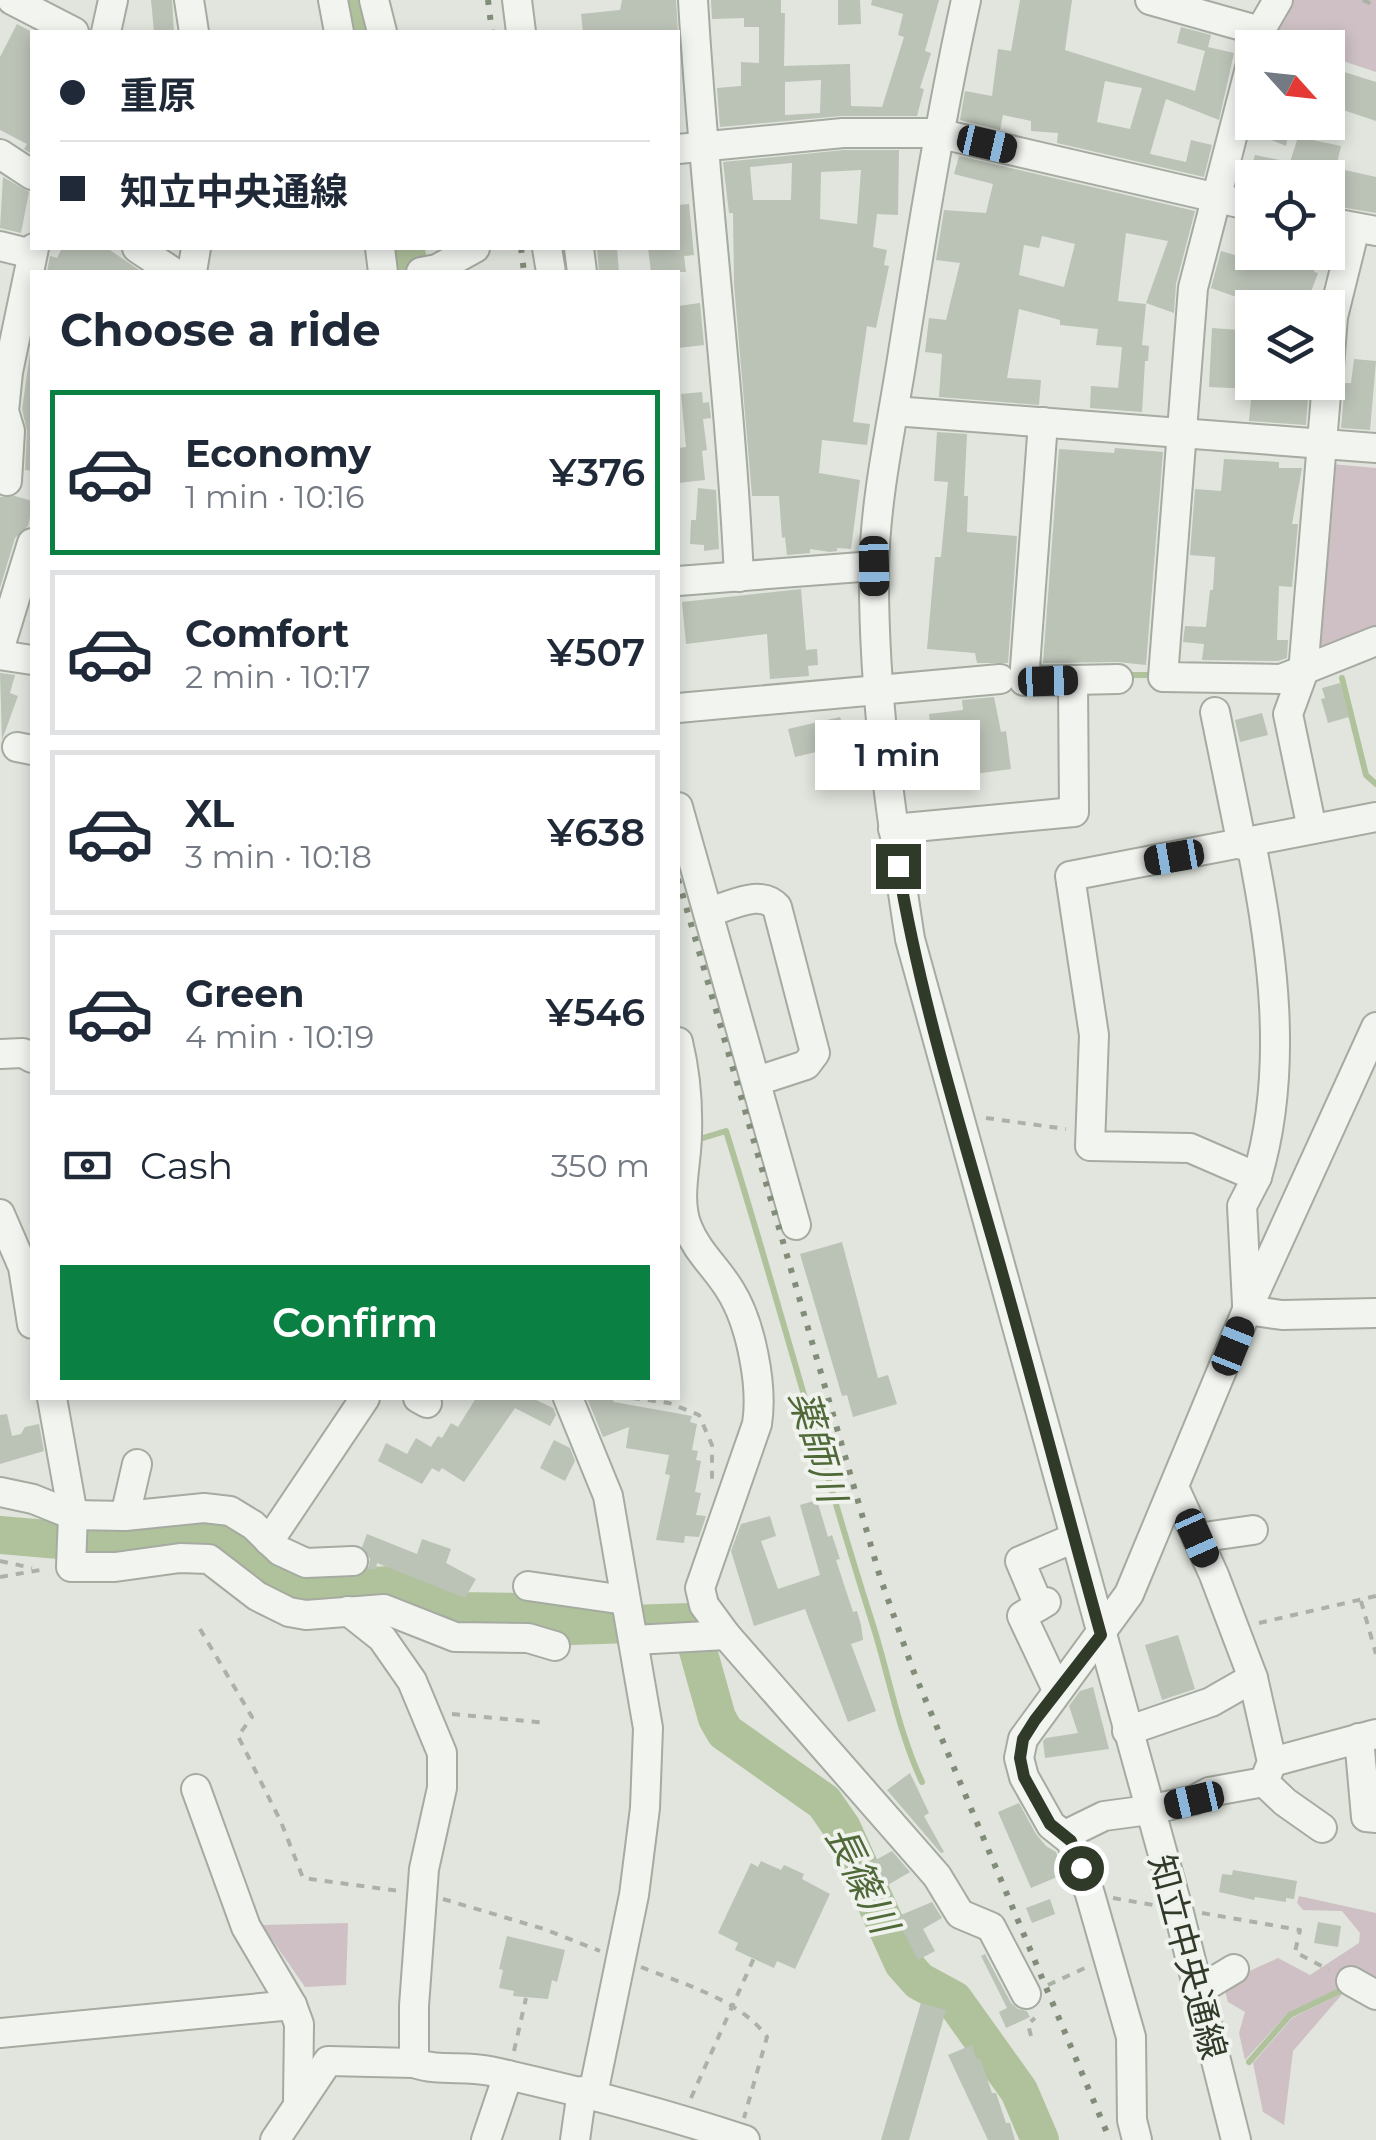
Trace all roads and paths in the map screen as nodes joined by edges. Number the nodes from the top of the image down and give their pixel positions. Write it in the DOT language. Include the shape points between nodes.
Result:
graph roads {
  1 [pos="12,0"];
  2 [pos="113,0"];
  3 [pos="189,0"];
  4 [pos="332,0"];
  5 [pos="374,0"];
  6 [pos="518,0"];
  7 [pos="694,0"];
  8 [pos="966,0"];
  9 [pos="1150,0"];
  10 [pos="1278,0"];
  11 [pos="1363,0"];
  12 [pos="1376,6"];
  13 [pos="70,30"];
  14 [pos="106,30"];
  15 [pos="194,30"];
  16 [pos="339,30"];
  17 [pos="382,30"];
  18 [pos="521,30"];
  19 [pos="1263,30"];
  20 [pos="1235,31"];
  21 [pos="1235,123"];
  22 [pos="937,133"];
  23 [pos="690,147"];
  24 [pos="0,154"];
  25 [pos="30,174"];
  26 [pos="1215,198"];
  27 [pos="1235,202"];
  28 [pos="1353,227"];
  29 [pos="0,246"];
  30 [pos="139,250"];
  31 [pos="33,251"];
  32 [pos="170,270"];
  33 [pos="1339,290"];
  34 [pos="1325,400"];
  35 [pos="894,410"];
  36 [pos="2,411"];
  37 [pos="1043,422"];
  38 [pos="1180,434"];
  39 [pos="1322,444"];
  40 [pos="1376,448"];
  41 [pos="13,483"];
  42 [pos="30,550"];
  43 [pos="874,566"];
  44 [pos="739,576"];
  45 [pos="680,581"];
  46 [pos="1376,641"];
  47 [pos="1,645"];
  48 [pos="30,659"];
  49 [pos="1302,673"];
  50 [pos="1118,678"];
  51 [pos="1000,679"];
  52 [pos="1073,680"];
  53 [pos="877,688"];
  54 [pos="680,708"];
  55 [pos="1215,712"];
  56 [pos="680,814"];
  57 [pos="1376,817"];
  58 [pos="893,829"];
  59 [pos="1312,829"];
  60 [pos="1246,844"];
  61 [pos="708,912"];
  62 [pos="1376,1027"];
  63 [pos="680,1051"];
  64 [pos="0,1054"];
  65 [pos="30,1057"];
  66 [pos="757,1081"];
  67 [pos="979,1118"];
  68 [pos="1090,1133"];
  69 [pos="1257,1176"];
  70 [pos="0,1214"];
  71 [pos="796,1225"];
  72 [pos="1247,1310"];
  73 [pos="30,1312"];
  74 [pos="1376,1313"];
  75 [pos="52,1400"];
  76 [pos="364,1400"];
  77 [pos="569,1400"];
  78 [pos="643,1400"];
  79 [pos="137,1464"];
  80 [pos="70,1486"];
  81 [pos="1175,1489"];
  82 [pos="713,1490"];
  83 [pos="0,1492"];
  84 [pos="33,1499"];
  85 [pos="74,1514"];
  86 [pos="125,1516"];
  87 [pos="1253,1530"];
  88 [pos="1074,1538"];
  89 [pos="1197,1538"];
  90 [pos="269,1541"];
  91 [pos="353,1560"];
  92 [pos="0,1562"];
  93 [pos="71,1567"];
  94 [pos="36,1569"];
  95 [pos="0,1576"];
  96 [pos="528,1586"];
  97 [pos="1376,1596"];
  98 [pos="1361,1602"];
  99 [pos="348,1612"];
  100 [pos="630,1622"];
  101 [pos="200,1629"];
  102 [pos="1236,1629"];
  103 [pos="1101,1635"];
  104 [pos="706,1636"];
  105 [pos="555,1646"];
  106 [pos="1376,1654"];
  107 [pos="1253,1678"];
  108 [pos="1057,1690"];
  109 [pos="428,1712"];
  110 [pos="547,1724"];
  111 [pos="1127,1731"];
  112 [pos="1367,1736"];
  113 [pos="1268,1772"];
  114 [pos="196,1788"];
  115 [pos="1149,1810"];
  116 [pos="1376,1818"];
  117 [pos="1322,1828"];
  118 [pos="1065,1835"];
  119 [pos="422,1894"];
  120 [pos="1114,1898"];
  121 [pos="1178,1909"];
  122 [pos="1210,1914"];
  123 [pos="754,1958"];
  124 [pos="1108,1958"];
  125 [pos="620,1959"];
  126 [pos="1234,1969"];
  127 [pos="1362,1988"];
  128 [pos="1199,1990"];
  129 [pos="1026,1994"];
  130 [pos="526,1998"];
  131 [pos="292,2005"];
  132 [pos="732,2008"];
  133 [pos="0,2033"];
  134 [pos="414,2064"];
  135 [pos="508,2075"];
  136 [pos="587,2093"];
  137 [pos="298,2103"];
  138 [pos="680,2120"];
  139 [pos="741,2139"];
  140 [pos="276,2140"];
  141 [pos="486,2140"];
  142 [pos="575,2140"];
  143 [pos="1138,2140"];
  144 [pos="1236,2140"];
  1 -- 13 [label="street"];
  2 -- 14 [label="street"];
  3 -- 15 [label="street"];
  4 -- 16 [label="street"];
  5 -- 17 [label="street"];
  6 -- 18 [label="street"];
  7 -- 23 [label="street"];
  8 -- 22 [label="street, 知立中央通線"];
  9 -- 20 [label="street"];
  10 -- 19 [label="street"];
  11 -- 12 [label="path"];
  21 -- 26 [label="street"];
  22 -- 23 [label="street" via="843,133"];
  22 -- 26 [label="street"];
  22 -- 35 [label="street, 知立中央通線"];
  23 -- 44 [label="street" via="726,365"];
  24 -- 25 [label="street"];
  26 -- 27 [label="street"];
  26 -- 38 [label="street" via="1193,288"];
  28 -- 33 [label="street"];
  29 -- 31 [label="street"];
  30 -- 32 [label="street"];
  31 -- 36 [label="street"];
  34 -- 39 [label="street"];
  35 -- 37 [label="street"];
  35 -- 43 [label="street, 知立中央通線"];
  36 -- 41 [label="street"];
  37 -- 38 [label="street"];
  37 -- 52 [label="street" via="1024,681"];
  38 -- 39 [label="street"];
  38 -- 49 [label="street" via="1163,677 1281,680"];
  39 -- 40 [label="street"];
  39 -- 49 [label="street"];
  42 -- 47 [label="street"];
  43 -- 44 [label="street"];
  43 -- 53 [label="street, 知立中央通線"];
  44 -- 45 [label="street"];
  46 -- 49 [label="street"];
  47 -- 48 [label="street"];
  49 -- 59 [label="street" via="1288,714"];
  50 -- 52 [label="street"];
  51 -- 53 [label="street"];
  52 -- 58 [label="street" via="1074,812"];
  53 -- 54 [label="street"];
  53 -- 58 [label="street, 知立中央通線"];
  55 -- 60 [label="street"];
  56 -- 61 [label="street"];
  57 -- 59 [label="street"];
  58 -- 88 [label="street, 知立中央通線" via="910,939"];
  59 -- 60 [label="street"];
  60 -- 68 [label="street" via="1070,876 1094,1035"];
  60 -- 69 [label="street" via="1266,916 1275,1092"];
  61 -- 66 [label="street"];
  61 -- 66 [label="street" via="760,897 777,907 816,1053 806,1065"];
  62 -- 72 [label="street"];
  63 -- 104 [label="street" via="688,1133 685,1223 731,1290 762,1396 700,1588"];
  64 -- 65 [label="street"];
  66 -- 71 [label="street"];
  67 -- 68 [label="path"];
  68 -- 69 [label="street" via="1090,1146 1190,1148"];
  69 -- 72 [label="street" via="1242,1206"];
  70 -- 73 [label="street" via="23,1268"];
  72 -- 74 [label="street"];
  72 -- 81 [label="street"];
  75 -- 80 [label="street"];
  76 -- 90 [label="street"];
  77 -- 100 [label="street" via="608,1496"];
  78 -- 82 [label="path" via="700,1414 712,1445"];
  79 -- 86 [label="street"];
  80 -- 84 [label="street"];
  80 -- 85 [label="street"];
  81 -- 89 [label="street"];
  81 -- 103 [label="street" via="1130,1594"];
  83 -- 84 [label="street"];
  84 -- 85 [label="street"];
  85 -- 86 [label="street"];
  85 -- 93 [label="street"];
  86 -- 90 [label="street" via="230,1510"];
  87 -- 89 [label="street"];
  88 -- 103 [label="street, 知立中央通線"];
  88 -- 108 [label="street" via="1020,1561 1042,1604 1022,1616"];
  89 -- 102 [label="street"];
  90 -- 91 [label="street" via="306,1563"];
  92 -- 94 [label="path"];
  93 -- 94 [label="path"];
  93 -- 99 [label="street" via="209,1559 288,1612"];
  94 -- 95 [label="path"];
  96 -- 100 [label="street"];
  97 -- 98 [label="path"];
  98 -- 102 [label="path"];
  98 -- 106 [label="path"];
  99 -- 105 [label="street" via="384,1609 456,1637 528,1638"];
  99 -- 109 [label="street" via="382,1638"];
  100 -- 104 [label="street"];
  100 -- 125 [label="street" via="648,1728 645,1808"];
  101 -- 119 [label="path" via="252,1718 238,1736 302,1878"];
  102 -- 107 [label="street"];
  103 -- 108 [label="street"];
  103 -- 111 [label="street, 知立中央通線"];
  104 -- 129 [label="street" via="937,1876 960,1914 991,1927"];
  107 -- 111 [label="street" via="1211,1702"];
  107 -- 113 [label="street"];
  108 -- 118 [label="street" via="1023,1739 1020,1758 1050,1824"];
  109 -- 110 [label="path"];
  109 -- 119 [label="street" via="442,1753 442,1788"];
  111 -- 115 [label="street, 知立中央通線"];
  112 -- 113 [label="street"];
  112 -- 116 [label="street" via="1366,1817"];
  113 -- 115 [label="street"];
  113 -- 117 [label="street" via="1285,1802"];
  114 -- 131 [label="street" via="246,1927"];
  115 -- 118 [label="street" via="1104,1816"];
  115 -- 121 [label="street, 知立中央通線"];
  118 -- 124 [label="street"];
  119 -- 125 [label="path"];
  119 -- 134 [label="street"];
  120 -- 121 [label="path"];
  121 -- 128 [label="street, 知立中央通線"];
  122 -- 127 [label="path" via="1300,1930 1294,1952"];
  123 -- 132 [label="path"];
  124 -- 129 [label="path"];
  124 -- 143 [label="street" via="1131,2038"];
  125 -- 132 [label="path"];
  125 -- 136 [label="street"];
  126 -- 128 [label="street"];
  128 -- 144 [label="street, 知立中央通線"];
  130 -- 135 [label="path"];
  131 -- 133 [label="street"];
  131 -- 137 [label="street" via="299,2024"];
  132 -- 138 [label="path"];
  132 -- 139 [label="path" via="754,2020 767,2038"];
  134 -- 135 [label="street"];
  134 -- 137 [label="street" via="328,2061"];
  135 -- 136 [label="street"];
  135 -- 141 [label="street"];
  136 -- 138 [label="street"];
  136 -- 142 [label="street"];
  137 -- 140 [label="street"];
  138 -- 139 [label="street"];
}
